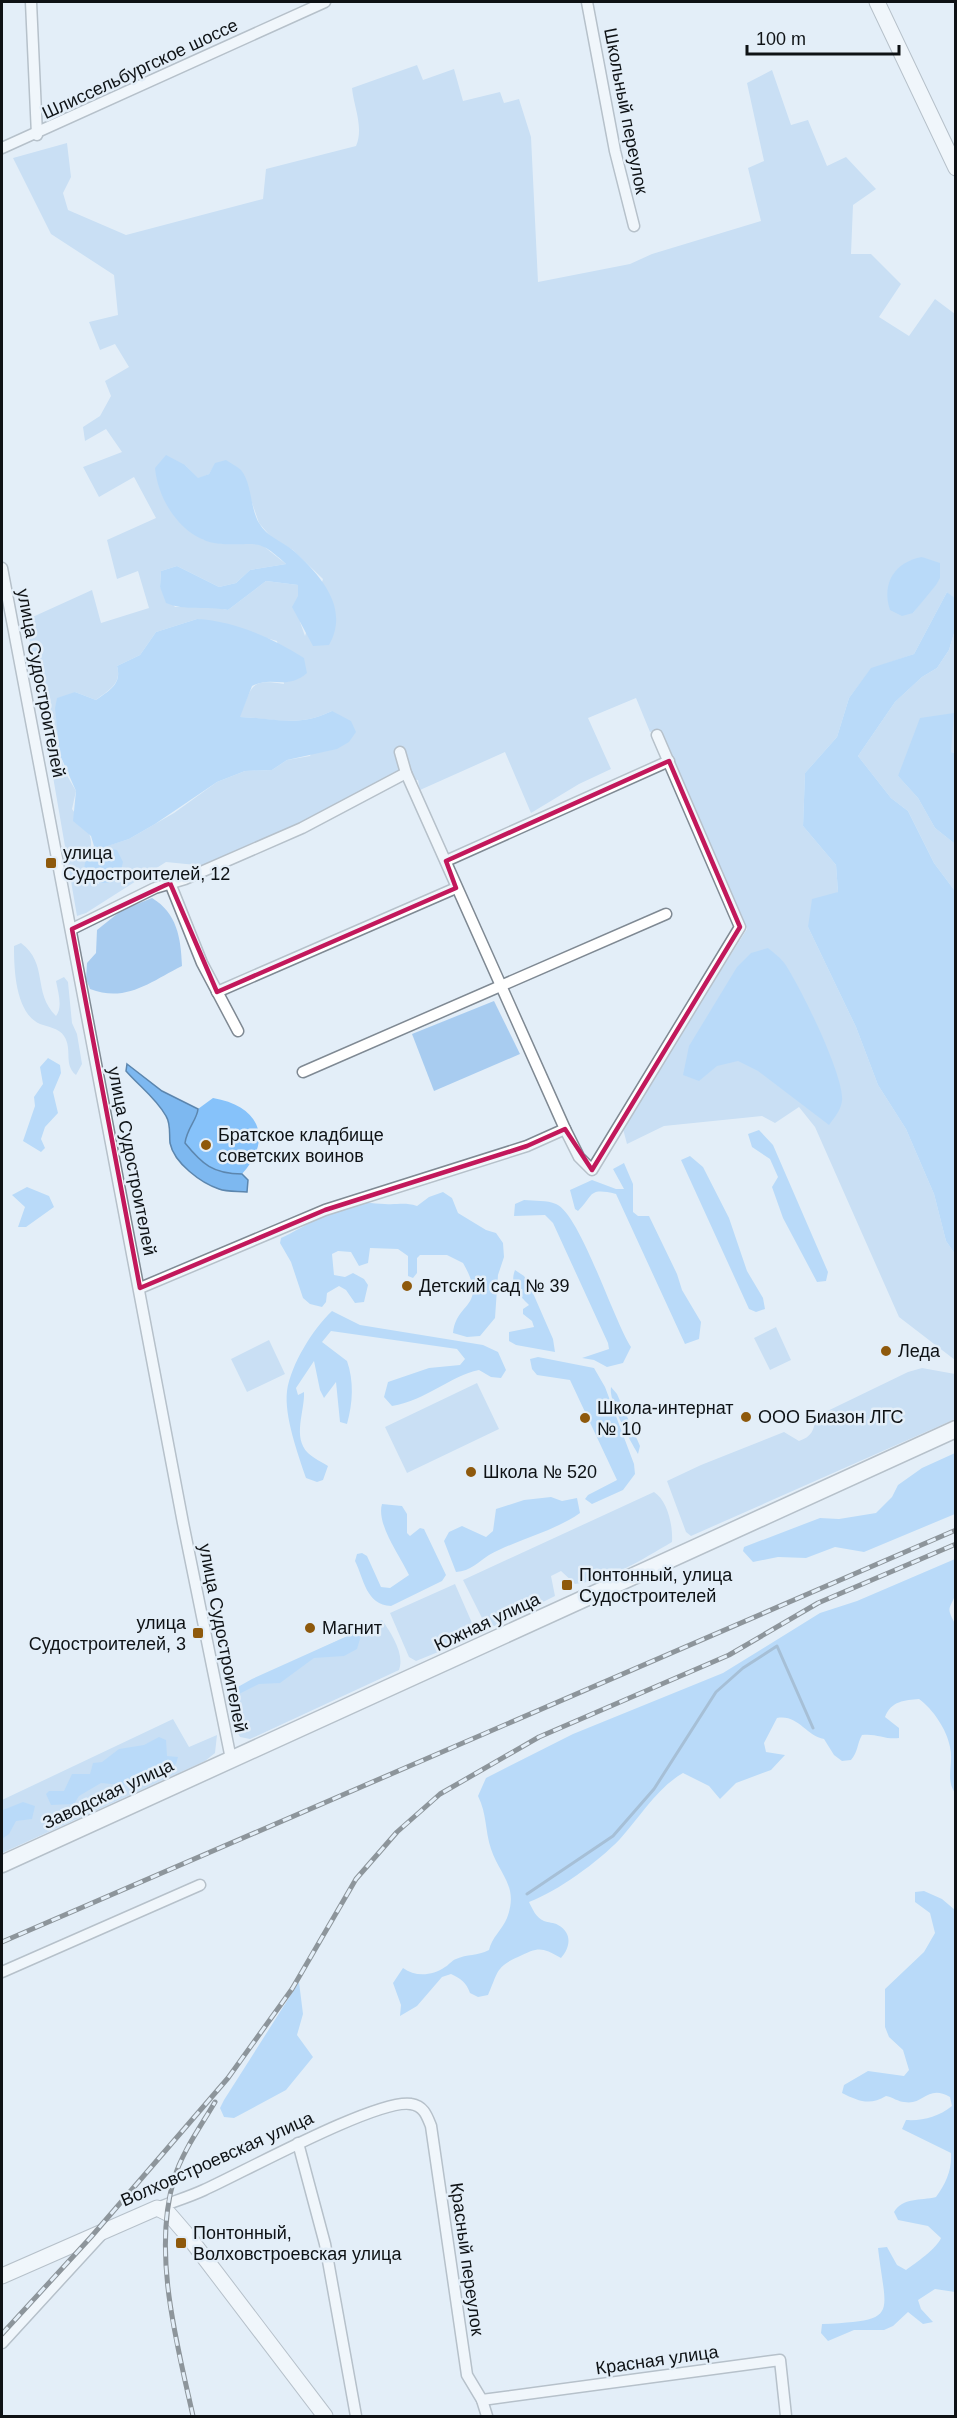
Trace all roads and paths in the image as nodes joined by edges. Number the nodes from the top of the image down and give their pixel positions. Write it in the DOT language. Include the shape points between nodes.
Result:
graph roads {
  1 [pos="31,2"];
  2 [pos="325,2"];
  3 [pos="587,2"];
  4 [pos="877,2"];
  5 [pos="37,135"];
  6 [pos="2,148"];
  7 [pos="955,166"];
  8 [pos="634,226"];
  9 [pos="2,568"];
  10 [pos="657,735"];
  11 [pos="400,752"];
  12 [pos="669,761"];
  13 [pos="405,773"];
  14 [pos="446,861"];
  15 [pos="170,883"];
  16 [pos="456,888"];
  17 [pos="666,914"];
  18 [pos="72,929"];
  19 [pos="502,987"];
  20 [pos="217,992"];
  21 [pos="238,1031"];
  22 [pos="303,1072"];
  23 [pos="565,1129"];
  24 [pos="140,1288"];
  25 [pos="956,1429"];
  26 [pos="231,1760"];
  27 [pos="2,1864"];
  28 [pos="200,1885"];
  29 [pos="2,1972"];
  30 [pos="418,2106"];
  31 [pos="298,2143"];
  32 [pos="157,2208"];
  33 [pos="107,2230"];
  34 [pos="2,2276"];
  35 [pos="2,2343"];
  36 [pos="482,2400"];
  37 [pos="326,2416"];
  38 [pos="356,2416"];
  39 [pos="487,2416"];
  40 [pos="786,2416"];
  1 -- 5 [label="street"];
  2 -- 5 [label="street, Шлиссельбургское шоссе"];
  3 -- 8 [label="street, Школьный переулок" via="615,151"];
  4 -- 7 [label="street"];
  5 -- 6 [label="street, Шлиссельбургское шоссе"];
  9 -- 18 [label="street, улица Судостроителей"];
  10 -- 12 [label="street"];
  11 -- 13 [label="street"];
  12 -- 14 [label="street"];
  12 -- 23 [label="street" via="740,927 592,1170 579,1156"];
  13 -- 14 [label="street"];
  13 -- 15 [label="street" via="302,828"];
  14 -- 16 [label="street"];
  15 -- 18 [label="street"];
  15 -- 20 [label="street"];
  16 -- 19 [label="street"];
  16 -- 20 [label="street"];
  17 -- 19 [label="street"];
  18 -- 24 [label="street, улица Судостроителей"];
  19 -- 22 [label="street"];
  19 -- 23 [label="street"];
  20 -- 21 [label="street"];
  23 -- 24 [label="street" via="527,1146 325,1210"];
  24 -- 26 [label="street, улица Судостроителей"];
  25 -- 26 [label="main road, Южная улица"];
  26 -- 27 [label="main road, Заводская улица"];
  28 -- 29 [label="street"];
  30 -- 31 [label="street, Волховстроевская улица" via="391,2105"];
  30 -- 36 [label="street, Красный переулок" via="431,2126 467,2375"];
  31 -- 32 [label="street, Волховстроевская улица" via="202,2192"];
  31 -- 38 [label="street" via="325,2244"];
  32 -- 33 [label="street, Волховстроевская улица"];
  32 -- 37 [label="street" via="169,2214 188,2236"];
  33 -- 34 [label="street, Волховстроевская улица"];
  33 -- 35 [label="street"];
  36 -- 39 [label="street, Красный переулок"];
  36 -- 40 [label="street, Красная улица" via="780,2360"];
}
